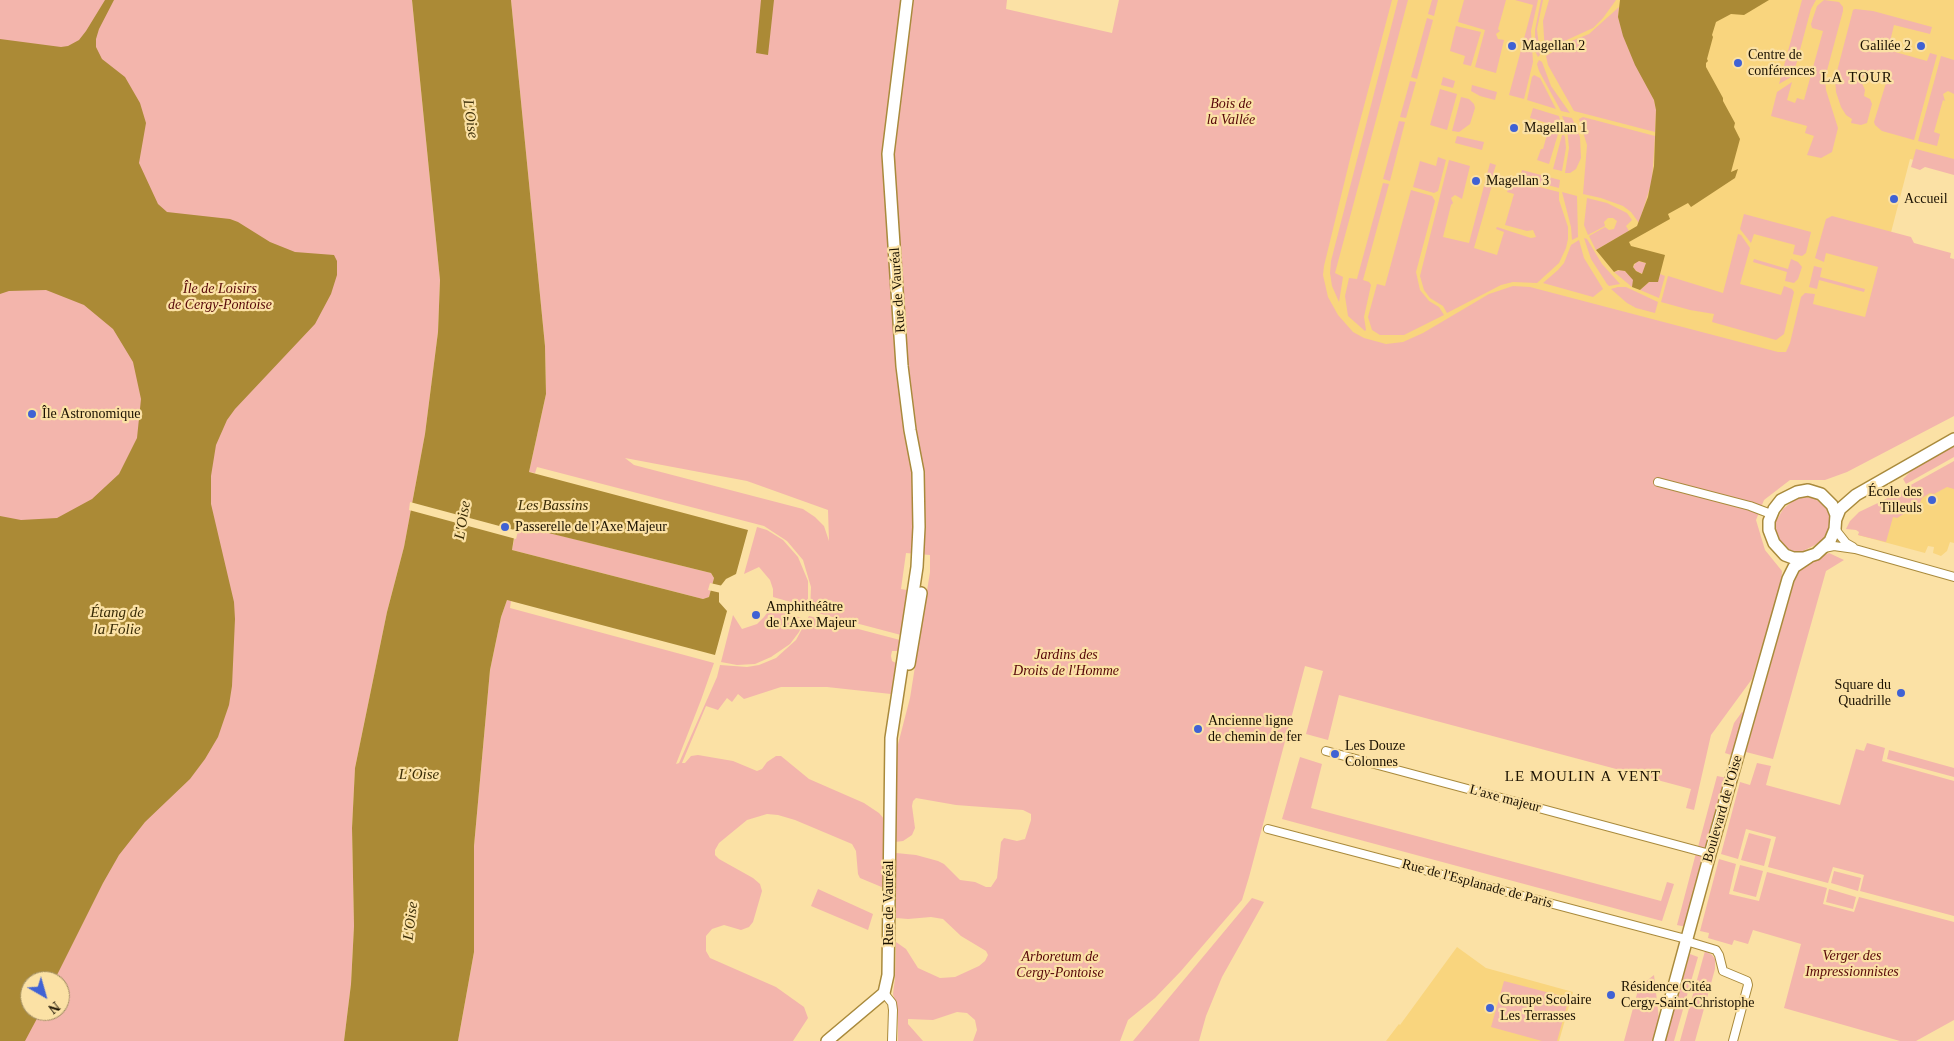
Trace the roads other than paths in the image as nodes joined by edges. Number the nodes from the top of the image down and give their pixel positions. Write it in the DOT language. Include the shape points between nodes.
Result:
graph roads {
  1 [pos="907,0"];
  2 [pos="1954,439"];
  3 [pos="1658,482"];
  4 [pos="1856,495"];
  5 [pos="1824,496"];
  6 [pos="1771,514"];
  7 [pos="1836,524"];
  8 [pos="1824,548"];
  9 [pos="1855,548"];
  10 [pos="1781,552"];
  11 [pos="1808,557"];
  12 [pos="1789,577"];
  13 [pos="1954,577"];
  14 [pos="1326,751"];
  15 [pos="1268,829"];
  16 [pos="1710,854"];
  17 [pos="1686,940"];
  18 [pos="884,993"];
  19 [pos="827,1041"];
  20 [pos="892,1041"];
  21 [pos="1659,1041"];
  22 [pos="1733,1041"];
  1 -- 18 [label="street, Rue de Vauréal" via="890,129 889,176 902,366 918,472 919,527 917,568 891,738 888,975"];
  2 -- 4 [label="street"];
  3 -- 6 [label="street"];
  4 -- 5 [label="street" via="1838,499"];
  4 -- 7 [label="street" via="1840,509"];
  5 -- 6 [label="street" via="1812,490 1796,492 1782,500"];
  5 -- 7 [label="street" via="1832,505"];
  6 -- 10 [label="street" via="1769,530"];
  7 -- 8 [label="street"];
  7 -- 9 [label="street" via="1846,542"];
  8 -- 9 [label="street"];
  8 -- 11 [label="street"];
  9 -- 13 [label="street"];
  10 -- 11 [label="street" via="1793,558"];
  10 -- 12 [label="street" via="1788,565"];
  11 -- 12 [label="street, Boulevard de l'Oise" via="1794,567"];
  12 -- 16 [label="street, Boulevard de l'Oise"];
  14 -- 16 [label="street, L'axe majeur"];
  15 -- 17 [label="street, Rue de l'Esplanade de Paris"];
  16 -- 17 [label="street, Boulevard de l'Oise"];
  17 -- 21 [label="street, Boulevard de l'Oise"];
  17 -- 22 [label="street, Rue de l'Esplanade de Paris" via="1716,950 1723,971 1748,981"];
  18 -- 19 [label="street"];
  18 -- 20 [label="street" via="892,1003"];
}
